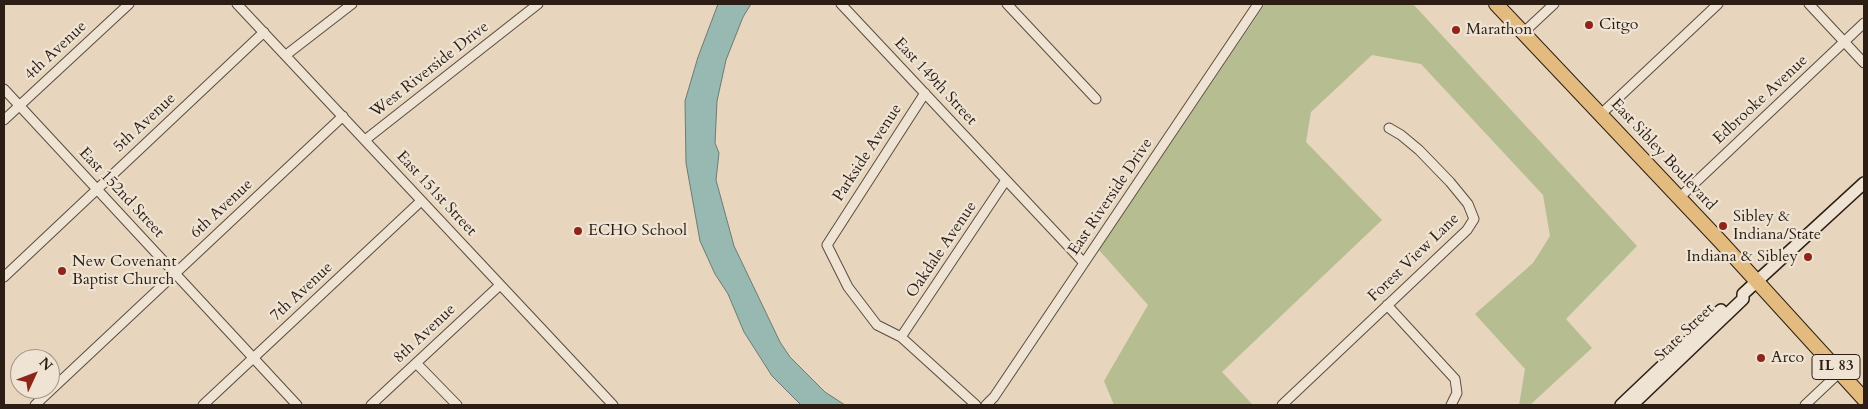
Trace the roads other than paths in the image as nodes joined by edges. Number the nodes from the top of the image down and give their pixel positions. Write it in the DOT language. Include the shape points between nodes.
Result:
graph roads {
  1 [pos="129,4"];
  2 [pos="237,4"];
  3 [pos="352,4"];
  4 [pos="538,4"];
  5 [pos="841,4"];
  6 [pos="1006,4"];
  7 [pos="1258,4"];
  8 [pos="1496,4"];
  9 [pos="1554,4"];
  10 [pos="1718,4"];
  11 [pos="1809,4"];
  12 [pos="1864,23"];
  13 [pos="264,32"];
  14 [pos="1524,33"];
  15 [pos="1845,42"];
  16 [pos="286,56"];
  17 [pos="1864,63"];
  18 [pos="4,89"];
  19 [pos="925,93"];
  20 [pos="1096,99"];
  21 [pos="19,106"];
  22 [pos="1600,115"];
  23 [pos="343,116"];
  24 [pos="4,120"];
  25 [pos="1389,128"];
  26 [pos="365,140"];
  27 [pos="1006,180"];
  28 [pos="1864,184"];
  29 [pos="97,190"];
  30 [pos="1679,198"];
  31 [pos="421,201"];
  32 [pos="1084,263"];
  33 [pos="175,274"];
  34 [pos="4,278"];
  35 [pos="1757,282"];
  36 [pos="500,285"];
  37 [pos="1741,293"];
  38 [pos="1388,305"];
  39 [pos="901,337"];
  40 [pos="253,358"];
  41 [pos="416,363"];
  42 [pos="1840,372"];
  43 [pos="1864,399"];
  44 [pos="35,405"];
  45 [pos="203,405"];
  46 [pos="297,405"];
  47 [pos="371,405"];
  48 [pos="457,405"];
  49 [pos="613,405"];
  50 [pos="976,405"];
  51 [pos="986,405"];
  52 [pos="1282,405"];
  53 [pos="1450,405"];
  54 [pos="1620,405"];
  55 [pos="1632,405"];
  56 [pos="1805,405"];
  1 -- 21 [label="street, 4th Avenue"];
  2 -- 13 [label="street, East 151st Street"];
  3 -- 16 [label="street"];
  4 -- 26 [label="street, West Riverside Drive"];
  5 -- 19 [label="street, East 149th Street"];
  6 -- 20 [label="street"];
  7 -- 32 [label="street, East Riverside Drive"];
  8 -- 14 [label="main road, East Sibley Boulevard / IL 83"];
  9 -- 14 [label="street"];
  10 -- 22 [label="street"];
  11 -- 15 [label="street"];
  12 -- 15 [label="street, Edbrooke Avenue"];
  13 -- 16 [label="street, East 151st Street"];
  13 -- 29 [label="street, 5th Avenue"];
  14 -- 22 [label="main road, East Sibley Boulevard / IL 83"];
  15 -- 17 [label="street"];
  15 -- 30 [label="street, Edbrooke Avenue"];
  16 -- 23 [label="street, East 151st Street"];
  18 -- 21 [label="street, East 152nd Street"];
  19 -- 27 [label="street, East 149th Street"];
  19 -- 39 [label="street, Parkside Avenue" via="827,245 848,287 877,325"];
  21 -- 24 [label="street, 4th Avenue"];
  21 -- 29 [label="street, East 152nd Street"];
  22 -- 30 [label="main road, East Sibley Boulevard / IL 83"];
  23 -- 26 [label="street, East 151st Street"];
  23 -- 33 [label="street, 6th Avenue"];
  25 -- 38 [label="street, Forest View Lane" via="1419,150 1450,182 1468,204 1474,219 1467,230"];
  26 -- 31 [label="street, East 151st Street"];
  27 -- 32 [label="street, East 149th Street"];
  27 -- 39 [label="street, Oakdale Avenue"];
  28 -- 35 [label="main road, State Street"];
  29 -- 33 [label="street, East 152nd Street"];
  29 -- 34 [label="street, 5th Avenue"];
  30 -- 35 [label="main road, East Sibley Boulevard / IL 83"];
  31 -- 36 [label="street, East 151st Street"];
  31 -- 40 [label="street, 7th Avenue"];
  32 -- 51 [label="street, East Riverside Drive"];
  33 -- 40 [label="street, East 152nd Street"];
  33 -- 44 [label="street, 6th Avenue"];
  35 -- 37 [label="main road, State Street"];
  35 -- 42 [label="main road, East Sibley Boulevard / IL 83"];
  36 -- 41 [label="street, 8th Avenue"];
  36 -- 49 [label="street, East 151st Street"];
  37 -- 54 [label="main road, State Street"];
  37 -- 55 [label="main road, State Street" via="1743,299"];
  38 -- 52 [label="street, Forest View Lane"];
  38 -- 53 [label="street" via="1455,379 1457,393"];
  39 -- 50 [label="street"];
  40 -- 45 [label="street, 7th Avenue"];
  40 -- 46 [label="street, East 152nd Street"];
  41 -- 47 [label="street, 8th Avenue"];
  41 -- 48 [label="street"];
  42 -- 43 [label="main road, East Sibley Boulevard / IL 83"];
  42 -- 56 [label="street"];
}
